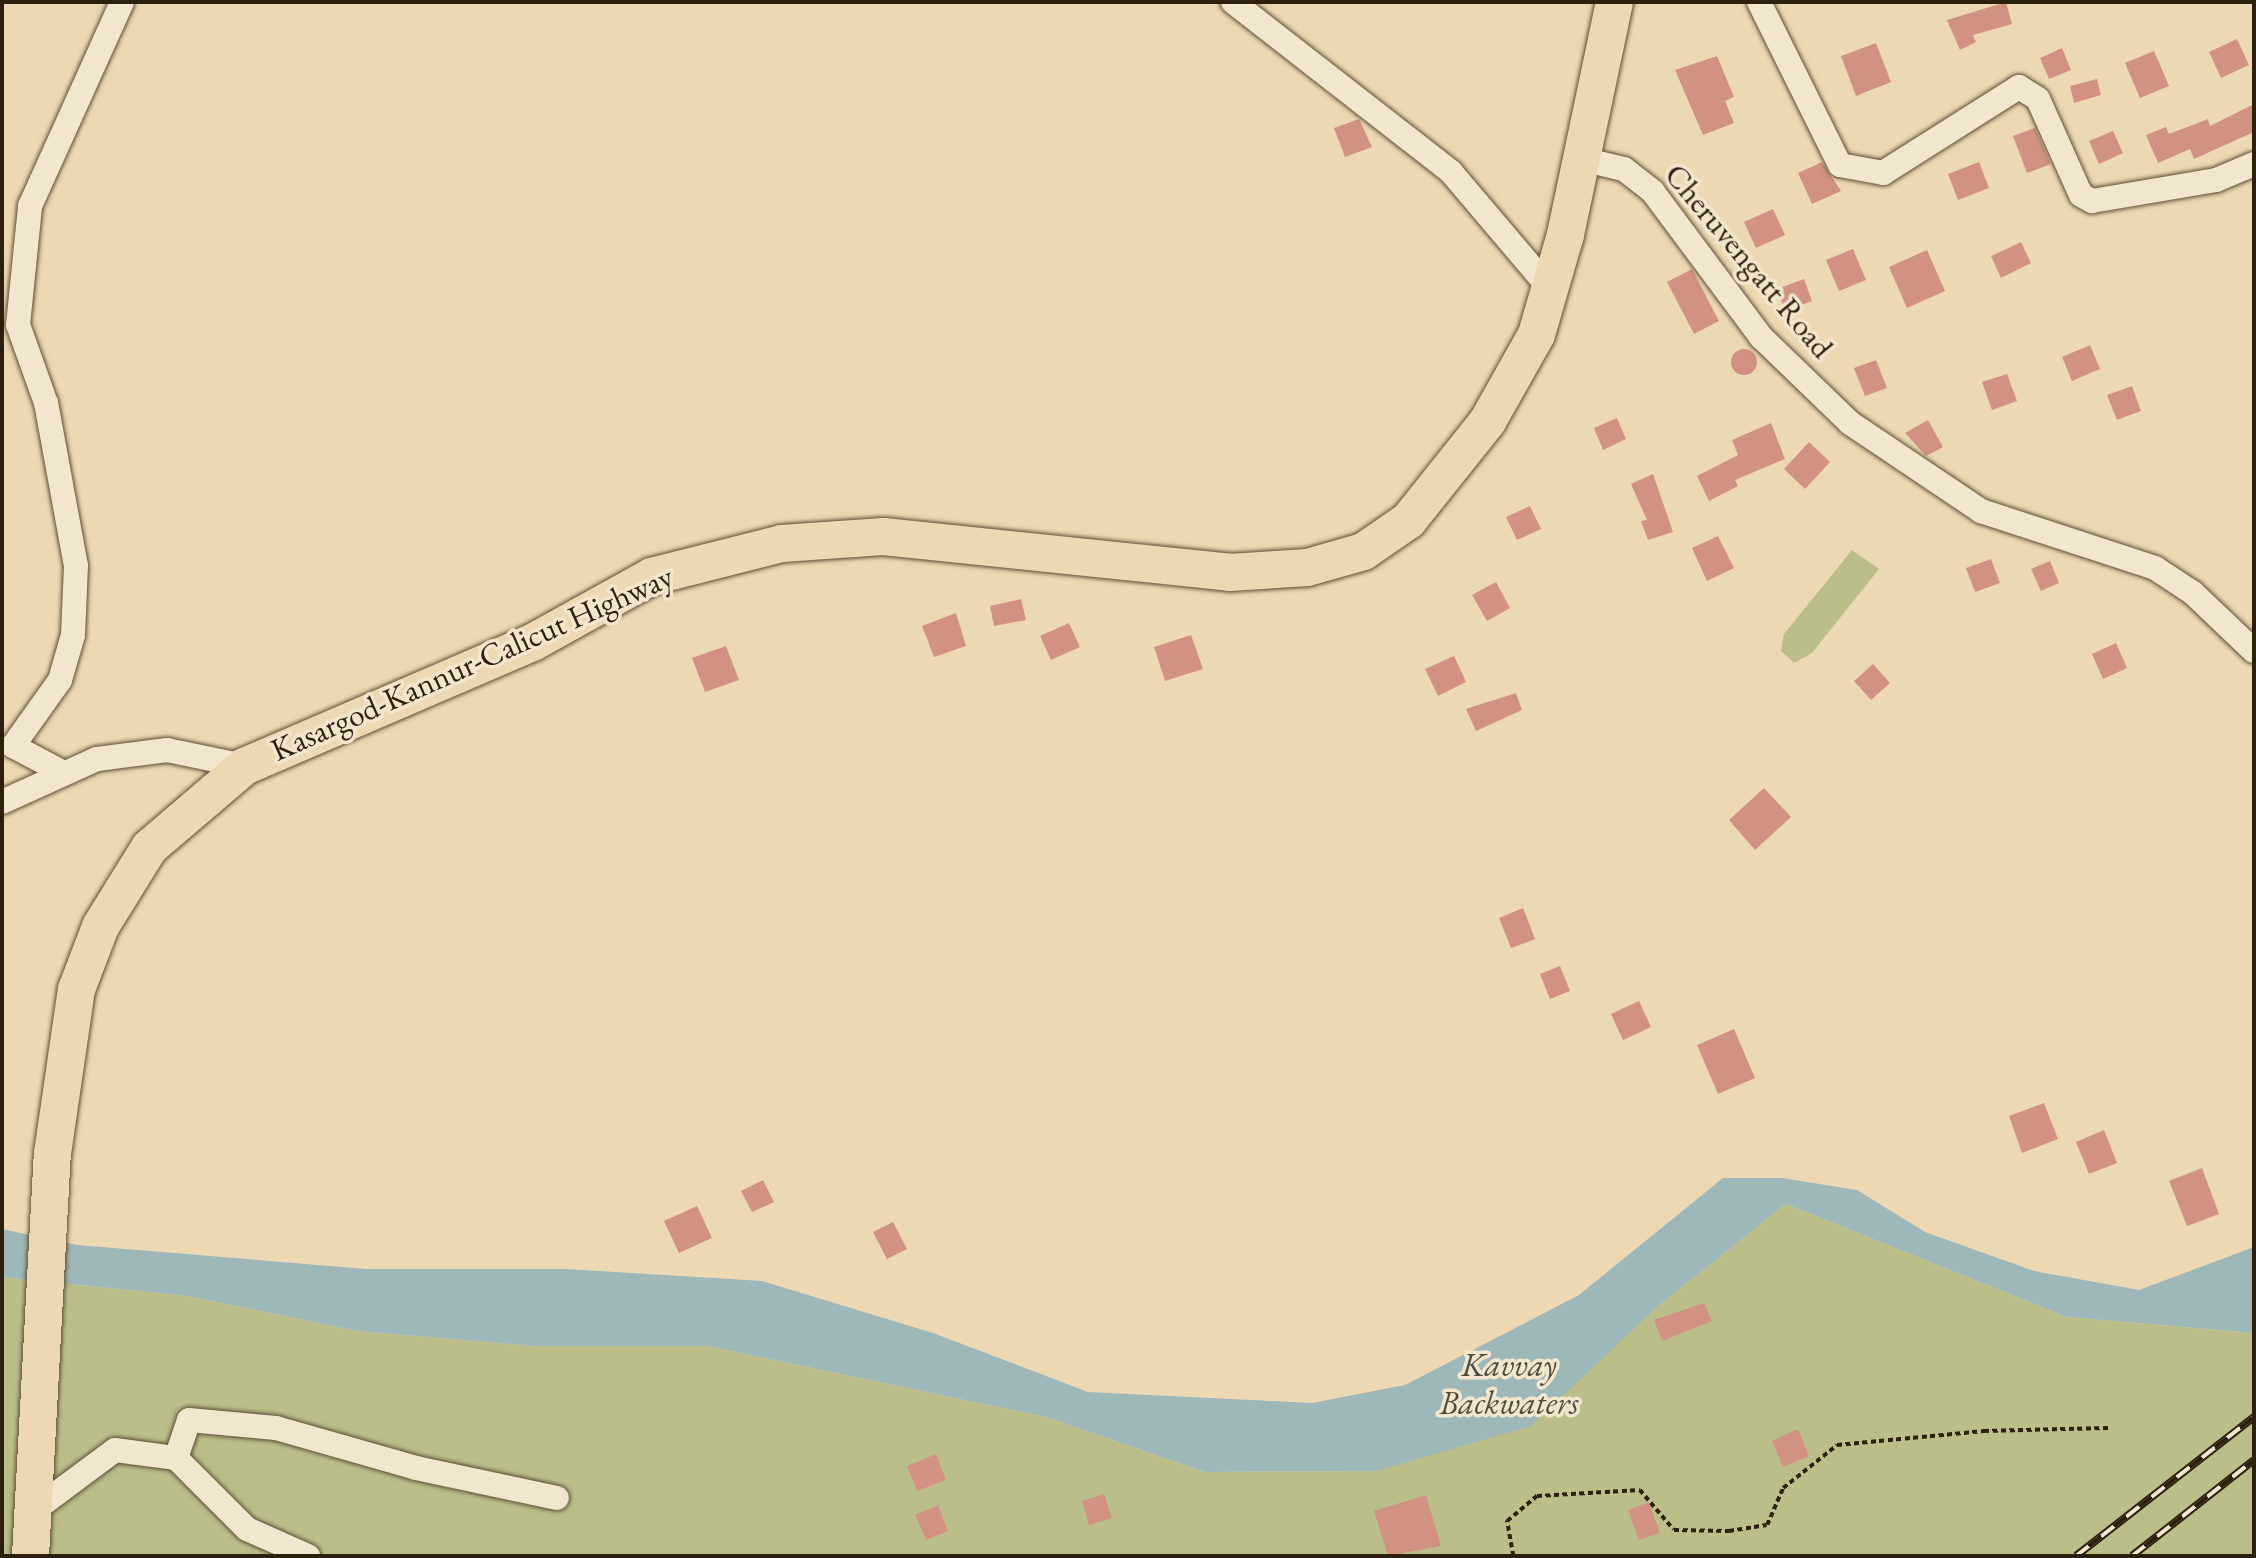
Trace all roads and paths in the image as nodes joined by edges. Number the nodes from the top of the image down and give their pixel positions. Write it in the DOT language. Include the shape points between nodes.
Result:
graph roads {
  1 [pos="122,2"];
  2 [pos="1233,2"];
  3 [pos="1614,2"];
  4 [pos="1759,2"];
  5 [pos="1577,158"];
  6 [pos="2254,164"];
  7 [pos="1551,290"];
  8 [pos="2254,651"];
  9 [pos="243,766"];
  10 [pos="64,773"];
  11 [pos="2,802"];
  12 [pos="2109,1427"];
  13 [pos="176,1458"];
  14 [pos="556,1498"];
  15 [pos="33,1511"];
  16 [pos="30,1556"];
  17 [pos="308,1556"];
  18 [pos="1513,1556"];
  1 -- 10 [label="street" via="30,206 18,325 46,403 76,566 73,635 60,680 13,746"];
  2 -- 7 [label="street" via="1451,172"];
  3 -- 5 [label="highway, Kasargod-Kannur-Calicut Highway"];
  4 -- 6 [label="street" via="1840,165 1883,173 2019,87 2038,99 2081,195 2092,201 2216,180"];
  5 -- 7 [label="highway, Kasargod-Kannur-Calicut Highway"];
  5 -- 8 [label="street, Cheruvengatt Road" via="1623,169 1653,192 1761,337 1850,423 1981,511 2155,568 2193,593"];
  7 -- 9 [label="highway, Kasargod-Kannur-Calicut Highway" via="1536,334 1487,421 1408,520 1363,551 1307,567 1229,572 883,536 781,543 651,576 532,642"];
  9 -- 10 [label="street" via="167,750 97,759"];
  9 -- 15 [label="highway, Kasargod-Kannur-Calicut Highway" via="149,847 100,926 76,989 52,1153"];
  10 -- 11 [label="street"];
  12 -- 18 [label="path" via="1837,1445 1783,1488 1767,1525 1729,1531 1674,1530 1640,1490 1537,1496 1507,1521"];
  13 -- 14 [label="street" via="189,1420 276,1428 416,1468"];
  13 -- 15 [label="street" via="115,1450"];
  13 -- 17 [label="street" via="247,1528"];
  15 -- 16 [label="highway"];
}
